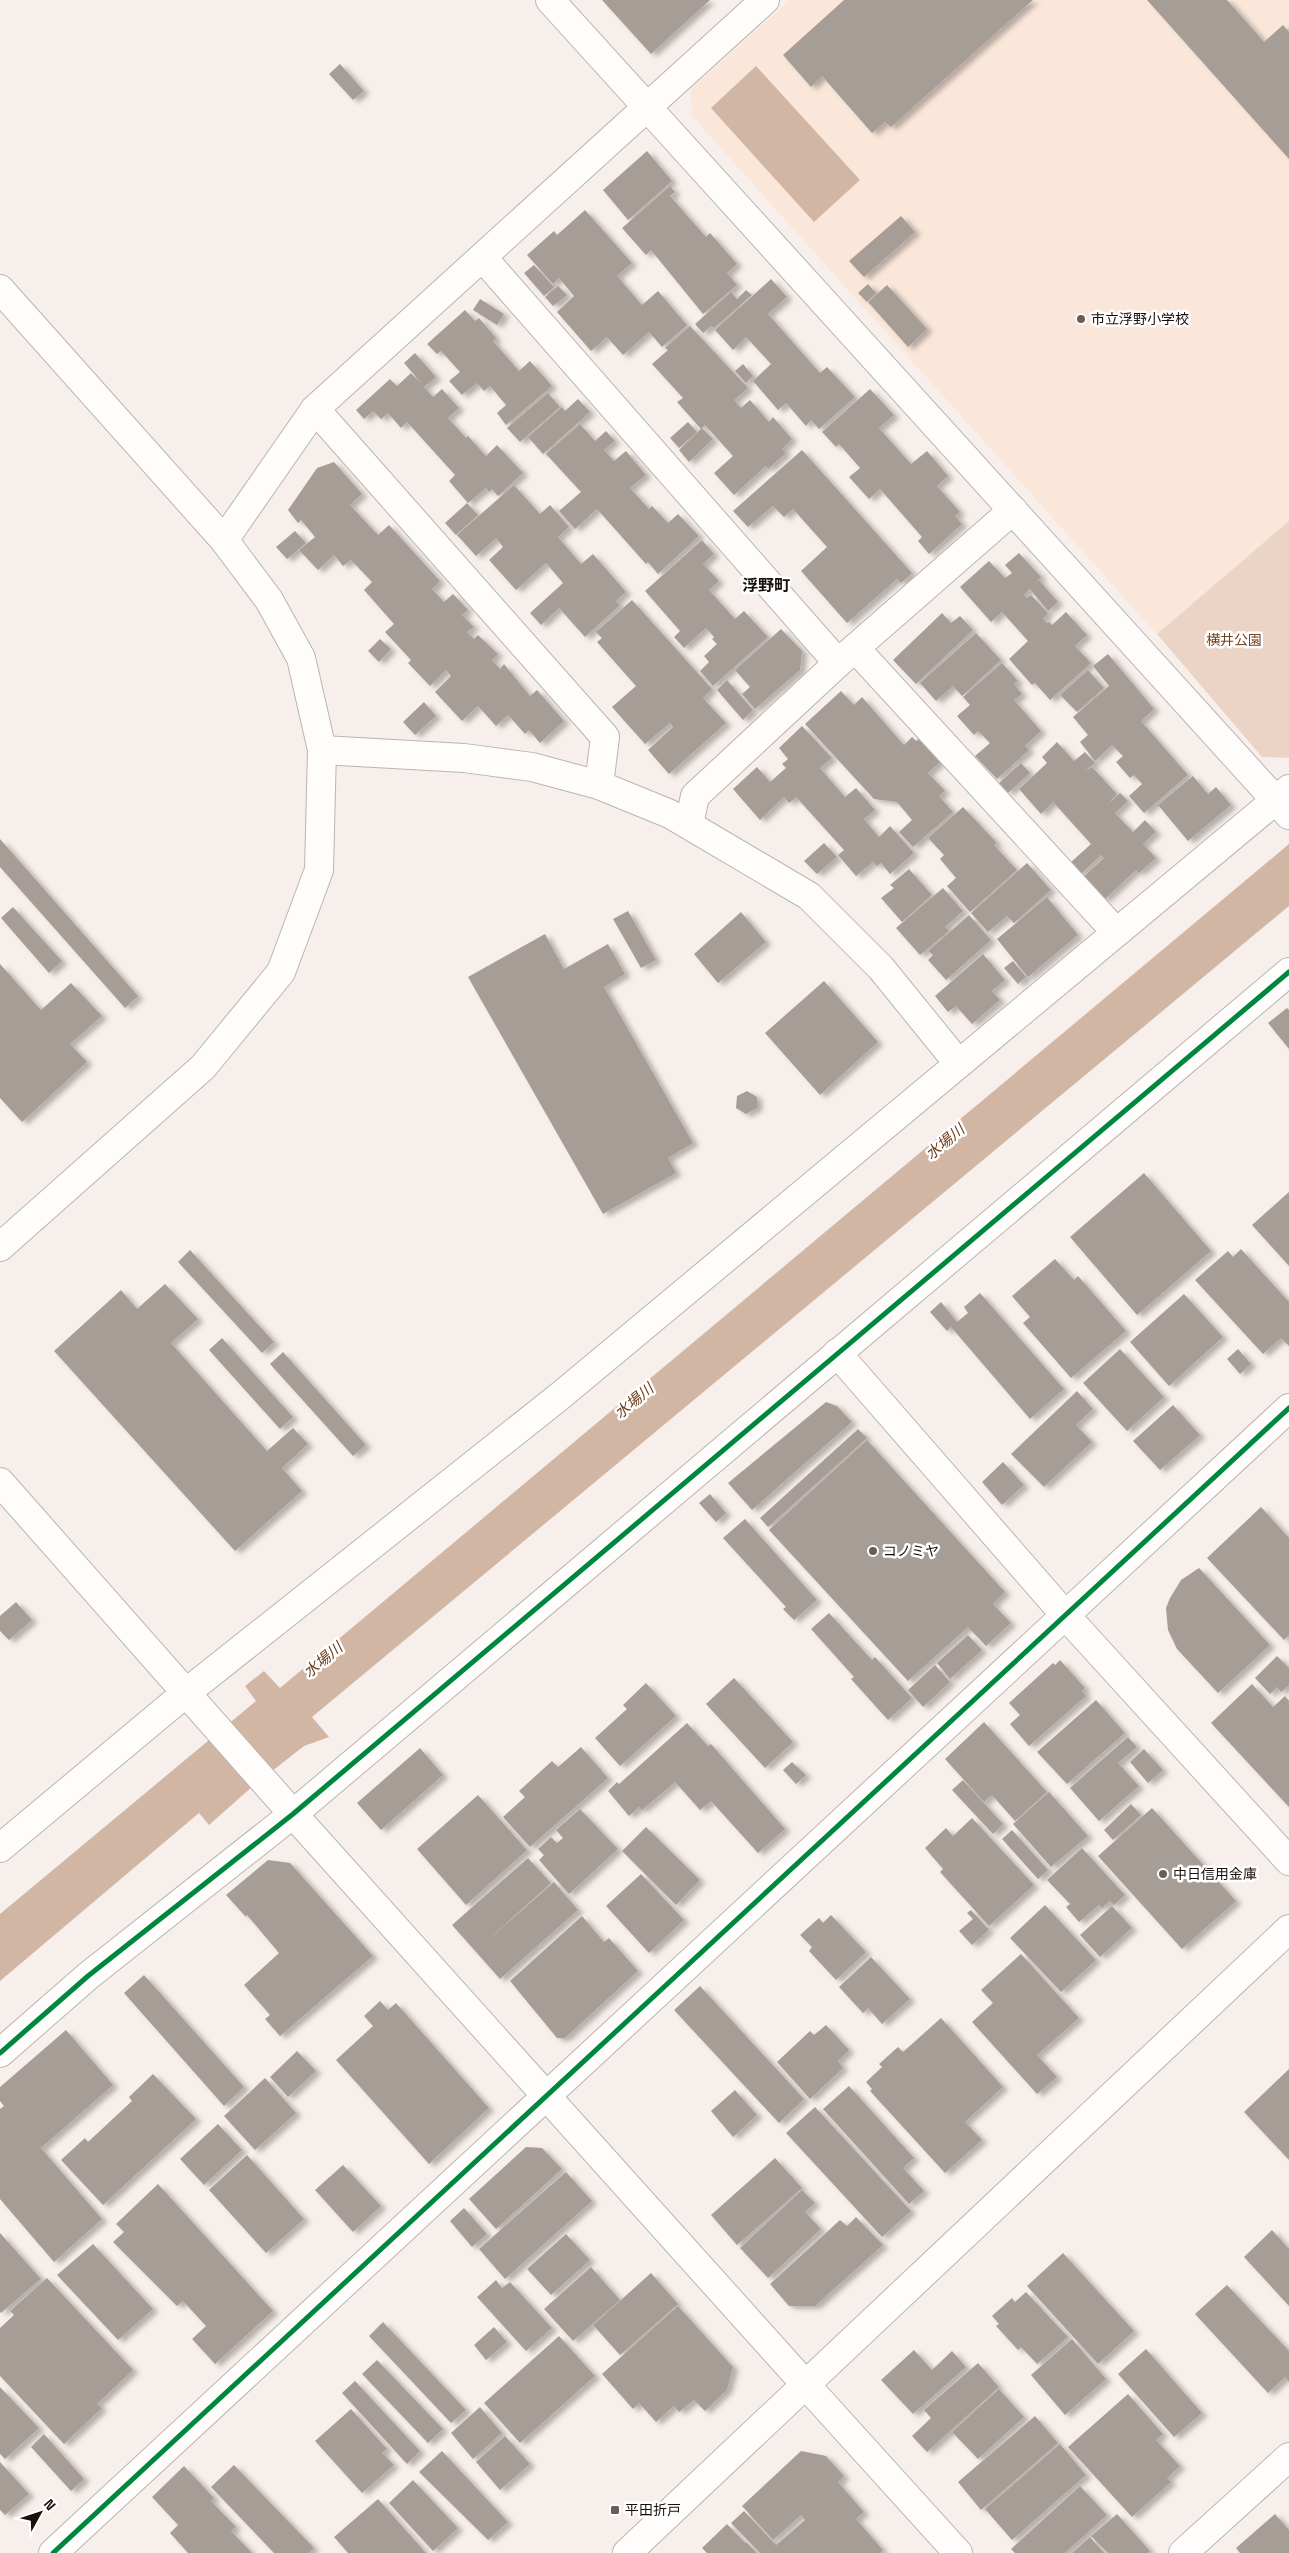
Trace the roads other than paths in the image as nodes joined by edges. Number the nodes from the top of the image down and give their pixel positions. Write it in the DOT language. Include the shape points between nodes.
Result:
graph roads {
  1 [pos="550,0"];
  2 [pos="765,0"];
  3 [pos="647,107"];
  4 [pos="483,258"];
  5 [pos="0,289"];
  6 [pos="315,408"];
  7 [pos="1013,510"];
  8 [pos="224,540"];
  9 [pos="847,656"];
  10 [pos="322,750"];
  11 [pos="599,785"];
  12 [pos="1285,804"];
  13 [pos="689,824"];
  14 [pos="1116,932"];
  15 [pos="1289,972"];
  16 [pos="958,1063"];
  17 [pos="0,1247"];
  18 [pos="837,1353"];
  19 [pos="1289,1408"];
  20 [pos="0,1482"];
  21 [pos="1066,1616"];
  22 [pos="195,1701"];
  23 [pos="286,1806"];
  24 [pos="0,1848"];
  25 [pos="1289,1860"];
  26 [pos="1289,1929"];
  27 [pos="0,2053"];
  28 [pos="547,2095"];
  29 [pos="805,2384"];
  30 [pos="1289,2457"];
  31 [pos="54,2553"];
  32 [pos="627,2553"];
  33 [pos="958,2553"];
  34 [pos="1182,2553"];
  1 -- 3 [label="street"];
  2 -- 3 [label="street"];
  3 -- 4 [label="street"];
  3 -- 7 [label="street"];
  4 -- 6 [label="street"];
  4 -- 9 [label="street"];
  5 -- 8 [label="street"];
  6 -- 8 [label="street"];
  6 -- 11 [label="street" via="605,737"];
  7 -- 9 [label="street"];
  7 -- 12 [label="street"];
  8 -- 10 [label="street" via="269,600 301,658"];
  9 -- 13 [label="street" via="696,796"];
  9 -- 14 [label="street"];
  10 -- 11 [label="street" via="464,758 532,767"];
  10 -- 17 [label="street" via="319,870 280,972 203,1067"];
  11 -- 13 [label="street"];
  12 -- 14 [label="street"];
  13 -- 16 [label="street" via="809,896 882,968"];
  14 -- 16 [label="street"];
  15 -- 18 [label="street"];
  16 -- 22 [label="street"];
  18 -- 21 [label="street"];
  18 -- 23 [label="street"];
  19 -- 21 [label="street"];
  20 -- 22 [label="street"];
  21 -- 25 [label="street"];
  21 -- 28 [label="street"];
  22 -- 23 [label="street"];
  22 -- 24 [label="street"];
  23 -- 27 [label="street"];
  23 -- 28 [label="street"];
  26 -- 29 [label="street"];
  28 -- 29 [label="street"];
  28 -- 31 [label="street"];
  29 -- 32 [label="street"];
  29 -- 33 [label="street"];
  30 -- 34 [label="street"];
}
